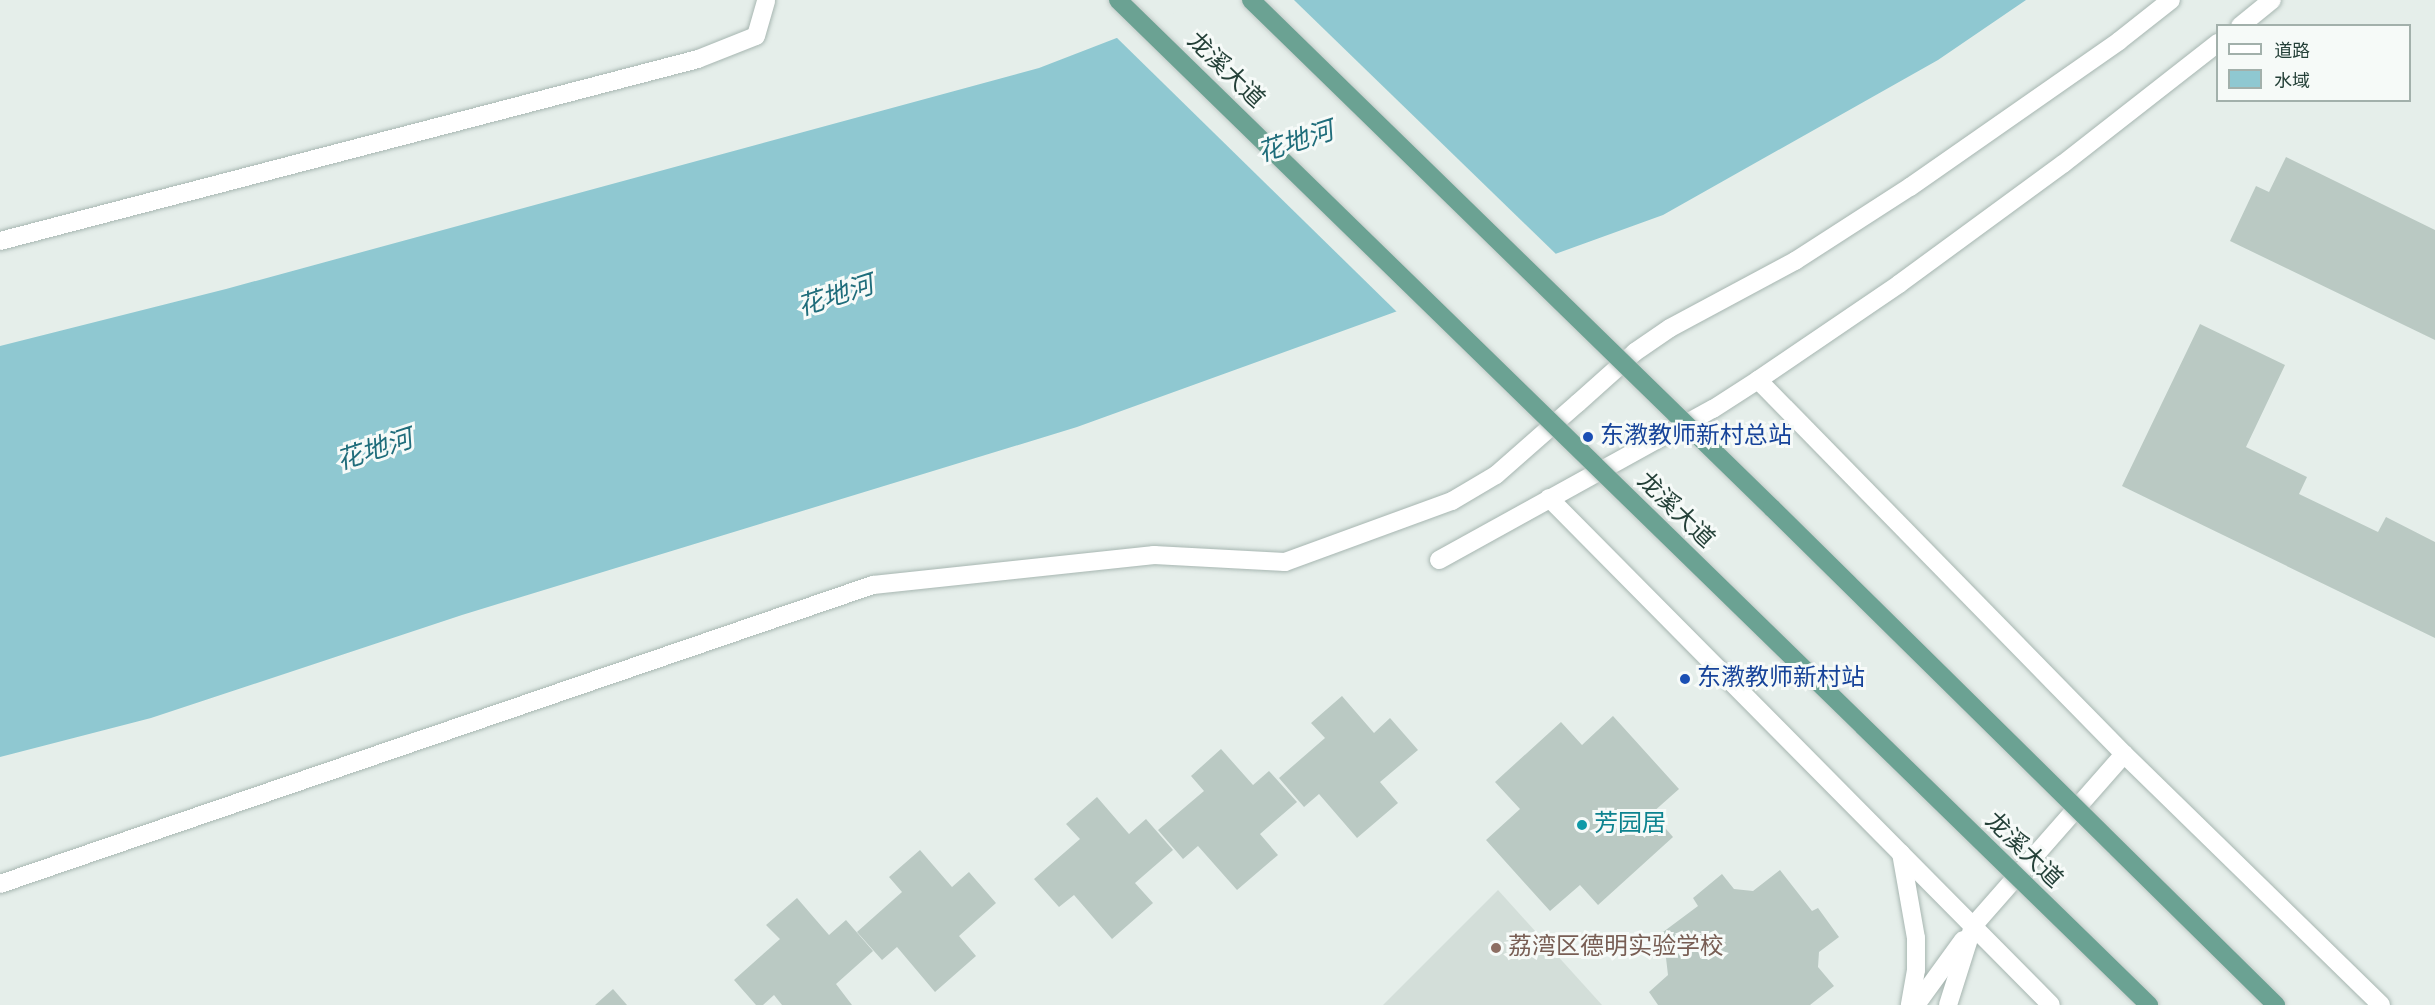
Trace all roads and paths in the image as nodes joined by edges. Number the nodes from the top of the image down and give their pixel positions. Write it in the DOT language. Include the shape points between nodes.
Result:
graph roads {
  1 [pos="766,0"];
  2 [pos="1118,0"];
  3 [pos="1251,0"];
  4 [pos="2171,0"];
  5 [pos="2272,0"];
  6 [pos="2242,24"];
  7 [pos="2216,44"];
  8 [pos="0,241"];
  9 [pos="1758,380"];
  10 [pos="1549,498"];
  11 [pos="1439,560"];
  12 [pos="2124,754"];
  13 [pos="1901,853"];
  14 [pos="0,884"];
  15 [pos="1973,926"];
  16 [pos="1910,1005"];
  17 [pos="1916,1005"];
  18 [pos="1948,1005"];
  19 [pos="2052,1005"];
  20 [pos="2149,1005"];
  21 [pos="2276,1005"];
  22 [pos="2381,1005"];
  1 -- 8 [label="street" via="756,36 698,59"];
  2 -- 20 [label="main road, 龙溪大道, bridge"];
  3 -- 21 [label="main road, bridge"];
  4 -- 14 [label="street" via="1910,187 1795,261 1670,328 1635,352 1496,475 1452,501 1285,562 1154,555 873,585"];
  5 -- 6 [label="street"];
  7 -- 9 [label="street" via="2063,164 1899,285"];
  9 -- 10 [label="street" via="1713,409"];
  9 -- 12 [label="street"];
  10 -- 11 [label="street"];
  10 -- 13 [label="street"];
  12 -- 15 [label="street"];
  12 -- 22 [label="street"];
  13 -- 15 [label="street"];
  13 -- 16 [label="street" via="1916,938"];
  15 -- 17 [label="street"];
  15 -- 18 [label="street"];
  15 -- 19 [label="street"];
}
